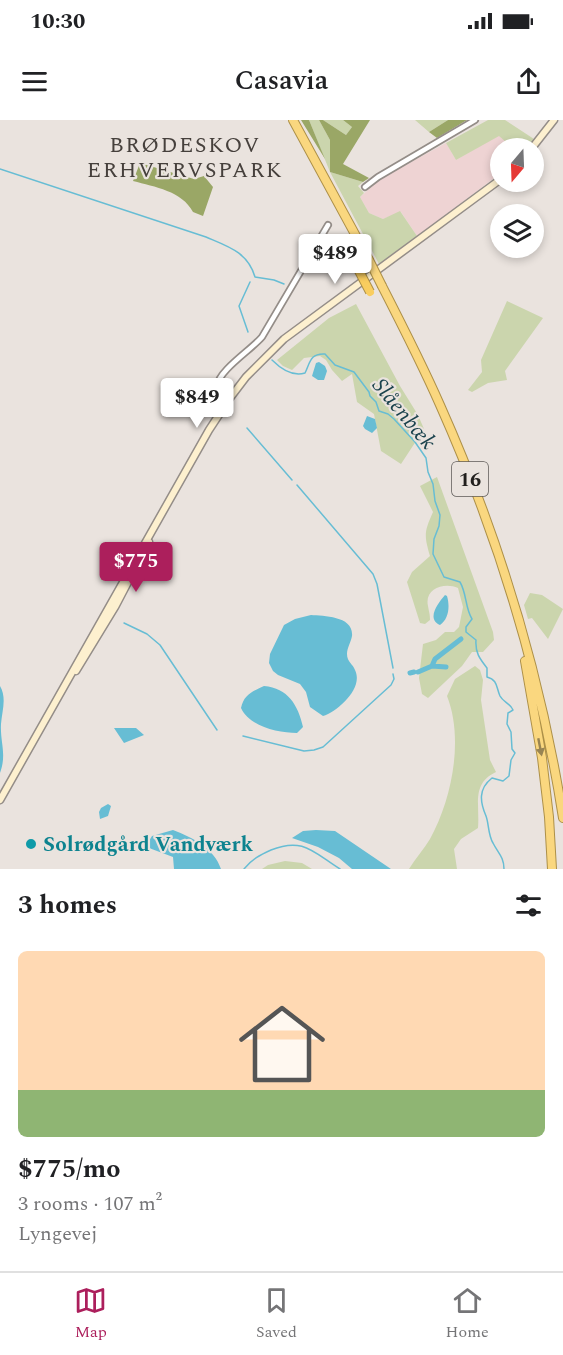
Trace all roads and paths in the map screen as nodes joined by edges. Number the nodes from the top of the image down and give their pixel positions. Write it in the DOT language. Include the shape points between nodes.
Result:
graph roads {
  1 [pos="293,120"];
  2 [pos="475,120"];
  3 [pos="554,120"];
  4 [pos="540,138"];
  5 [pos="365,187"];
  6 [pos="490,187"];
  7 [pos="328,225"];
  8 [pos="358,269"];
  9 [pos="370,292"];
  10 [pos="230,398"];
  11 [pos="525,648"];
  12 [pos="546,731"];
  13 [pos="563,789"];
  14 [pos="1,796"];
  15 [pos="563,818"];
  16 [pos="552,869"];
  1 -- 11 [label="highway, 16, bridge" via="369,260 440,406 480,504"];
  2 -- 5 [label="street"];
  3 -- 4 [label="main road"];
  6 -- 10 [label="main road" via="284,339"];
  7 -- 10 [label="street" via="262,337 220,376 217,386"];
  8 -- 9 [label="highway, bridge"];
  10 -- 14 [label="main road"];
  11 -- 12 [label="highway, 16"];
  11 -- 16 [label="highway, one-way" via="525,670 548,805"];
  12 -- 13 [label="highway" via="558,760"];
  12 -- 15 [label="highway, 16"];
}
